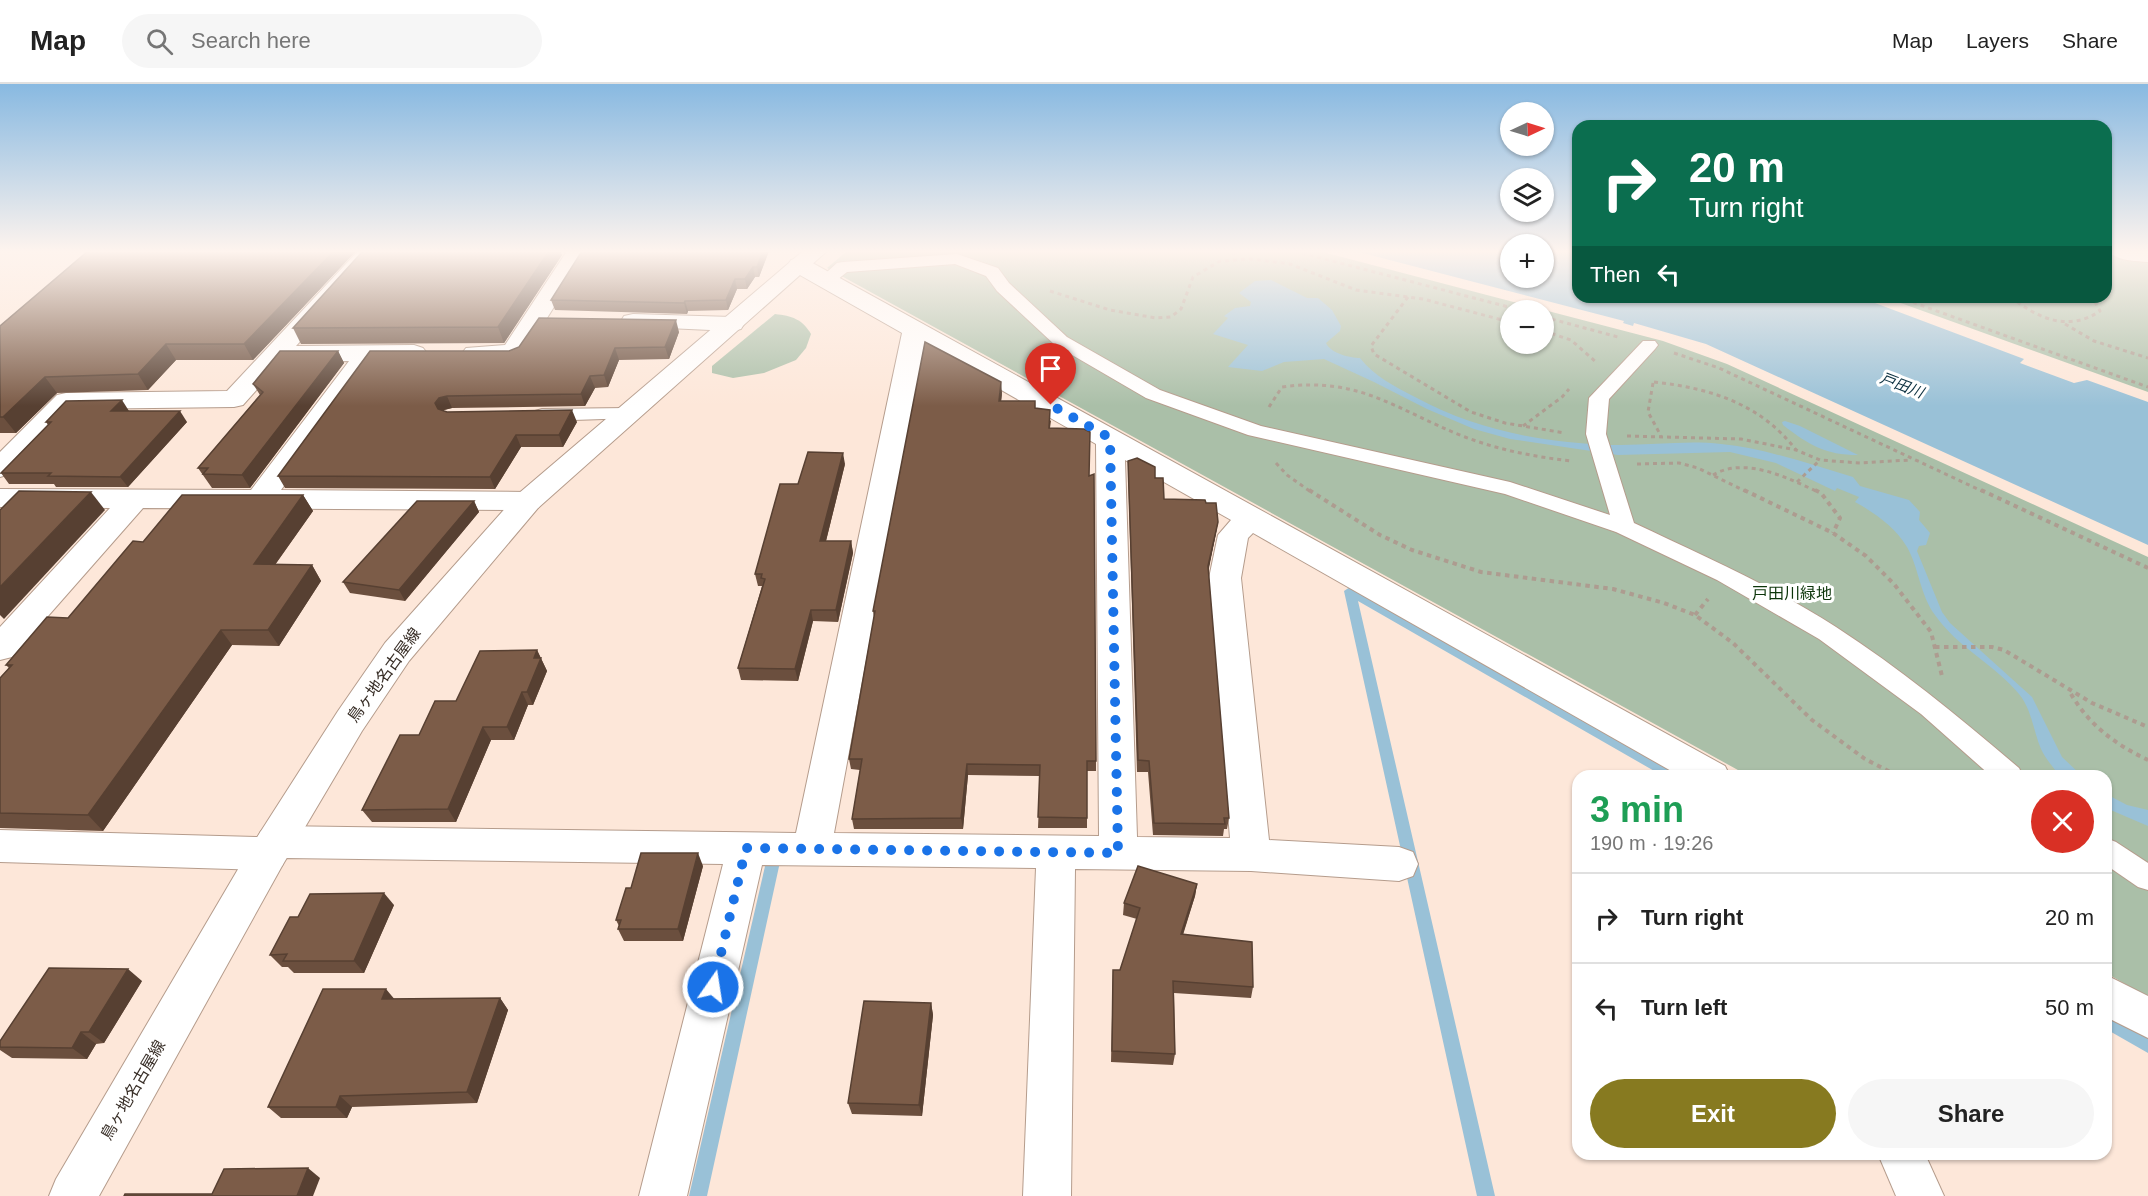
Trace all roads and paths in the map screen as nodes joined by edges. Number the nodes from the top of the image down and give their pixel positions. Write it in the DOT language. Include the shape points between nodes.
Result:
graph roads {
  1 [pos="324,303"];
  2 [pos="555,303"];
  3 [pos="761,303"];
  4 [pos="873,303"];
  5 [pos="1020,303"];
  6 [pos="1088,303"];
  7 [pos="1183,303"];
  8 [pos="1404,303"];
  9 [pos="1432,303"];
  10 [pos="1915,303"];
  11 [pos="2018,303"];
  12 [pos="2095,303"];
  13 [pos="1500,320"];
  14 [pos="1554,320"];
  15 [pos="605,321"];
  16 [pos="2065,323"];
  17 [pos="732,324"];
  18 [pos="915,330"];
  19 [pos="1554,334"];
  20 [pos="1649,345"];
  21 [pos="278,354"];
  22 [pos="368,354"];
  23 [pos="2148,358"];
  24 [pos="1626,369"];
  25 [pos="1653,382"];
  26 [pos="2148,387"];
  27 [pos="1570,388"];
  28 [pos="628,414"];
  29 [pos="522,415"];
  30 [pos="1522,426"];
  31 [pos="1661,436"];
  32 [pos="1110,438"];
  33 [pos="1598,442"];
  34 [pos="1796,450"];
  35 [pos="1912,460"];
  36 [pos="1818,462"];
  37 [pos="0,468"];
  38 [pos="1712,475"];
  39 [pos="1797,482"];
  40 [pos="0,498"];
  41 [pos="136,498"];
  42 [pos="260,499"];
  43 [pos="528,501"];
  44 [pos="1252,517"];
  45 [pos="1624,527"];
  46 [pos="1833,533"];
  47 [pos="2148,568"];
  48 [pos="1935,647"];
  49 [pos="0,648"];
  50 [pos="2071,693"];
  51 [pos="2148,727"];
  52 [pos="2148,760"];
  53 [pos="1701,770"];
  54 [pos="2003,770"];
  55 [pos="0,846"];
  56 [pos="272,848"];
  57 [pos="746,848"];
  58 [pos="812,849"];
  59 [pos="1056,852"];
  60 [pos="1118,853"];
  61 [pos="2112,854"];
  62 [pos="1251,855"];
  63 [pos="1399,864"];
  64 [pos="2148,878"];
  65 [pos="2112,998"];
  66 [pos="2148,1018"];
  67 [pos="1904,1160"];
  68 [pos="73,1196"];
  69 [pos="663,1196"];
  70 [pos="1047,1196"];
  71 [pos="1920,1196"];
  1 -- 21 [label="street"];
  2 -- 22 [label="street" via="547,320 513,353"];
  3 -- 17 [label="street, 鳥ヶ地名古屋線"];
  4 -- 18 [label="street"];
  5 -- 45 [label="lane" via="1061,341 1153,394 1255,431 1510,489"];
  6 -- 7 [label="path" via="1156,318 1172,317"];
  8 -- 30 [label="path" via="1371,346 1374,354 1470,412"];
  9 -- 13 [label="path"];
  10 -- 26 [label="path"];
  11 -- 16 [label="path" via="2039,316"];
  12 -- 16 [label="path" via="2100,311 2086,320"];
  14 -- 20 [label="path"];
  15 -- 17 [label="street"];
  16 -- 23 [label="path" via="2074,331"];
  17 -- 28 [label="street, 鳥ヶ地名古屋線"];
  18 -- 32 [label="street"];
  18 -- 58 [label="street"];
  19 -- 24 [label="path" via="1571,340 1594,361"];
  20 -- 24 [label="lane"];
  20 -- 35 [label="path" via="1719,368"];
  21 -- 22 [label="street"];
  21 -- 37 [label="street" via="234,399 66,401"];
  22 -- 42 [label="street"];
  24 -- 25 [label="path"];
  24 -- 33 [label="lane" via="1599,398"];
  25 -- 31 [label="path" via="1648,412"];
  25 -- 34 [label="path" via="1693,386 1734,400 1773,424"];
  27 -- 30 [label="path"];
  28 -- 29 [label="lane"];
  28 -- 43 [label="street, 鳥ヶ地名古屋線"];
  30 -- 33 [label="path"];
  31 -- 33 [label="path"];
  31 -- 34 [label="path" via="1741,439"];
  32 -- 44 [label="street"];
  32 -- 60 [label="street"];
  33 -- 45 [label="lane"];
  34 -- 36 [label="path"];
  35 -- 36 [label="path"];
  35 -- 47 [label="path"];
  36 -- 39 [label="path"];
  38 -- 39 [label="path" via="1723,469 1746,468"];
  39 -- 46 [label="path" via="1821,493 1840,518"];
  40 -- 41 [label="street"];
  41 -- 42 [label="street"];
  41 -- 49 [label="street"];
  42 -- 43 [label="street"];
  43 -- 56 [label="street, 鳥ヶ地名古屋線" via="398,652 350,721"];
  44 -- 53 [label="street"];
  44 -- 62 [label="street" via="1233,535 1225,578"];
  45 -- 54 [label="lane" via="1725,575 1827,633 1930,707"];
  48 -- 50 [label="path" via="2004,650"];
  50 -- 51 [label="path"];
  50 -- 52 [label="path" via="2079,710 2100,730"];
  55 -- 56 [label="street"];
  56 -- 57 [label="street"];
  56 -- 68 [label="street, 鳥ヶ地名古屋線"];
  57 -- 58 [label="street"];
  57 -- 69 [label="street"];
  58 -- 59 [label="street"];
  59 -- 60 [label="street"];
  59 -- 70 [label="street"];
  60 -- 62 [label="street"];
  61 -- 64 [label="lane"];
  62 -- 63 [label="street"];
  65 -- 66 [label="street"];
  67 -- 71 [label="street"];
}
